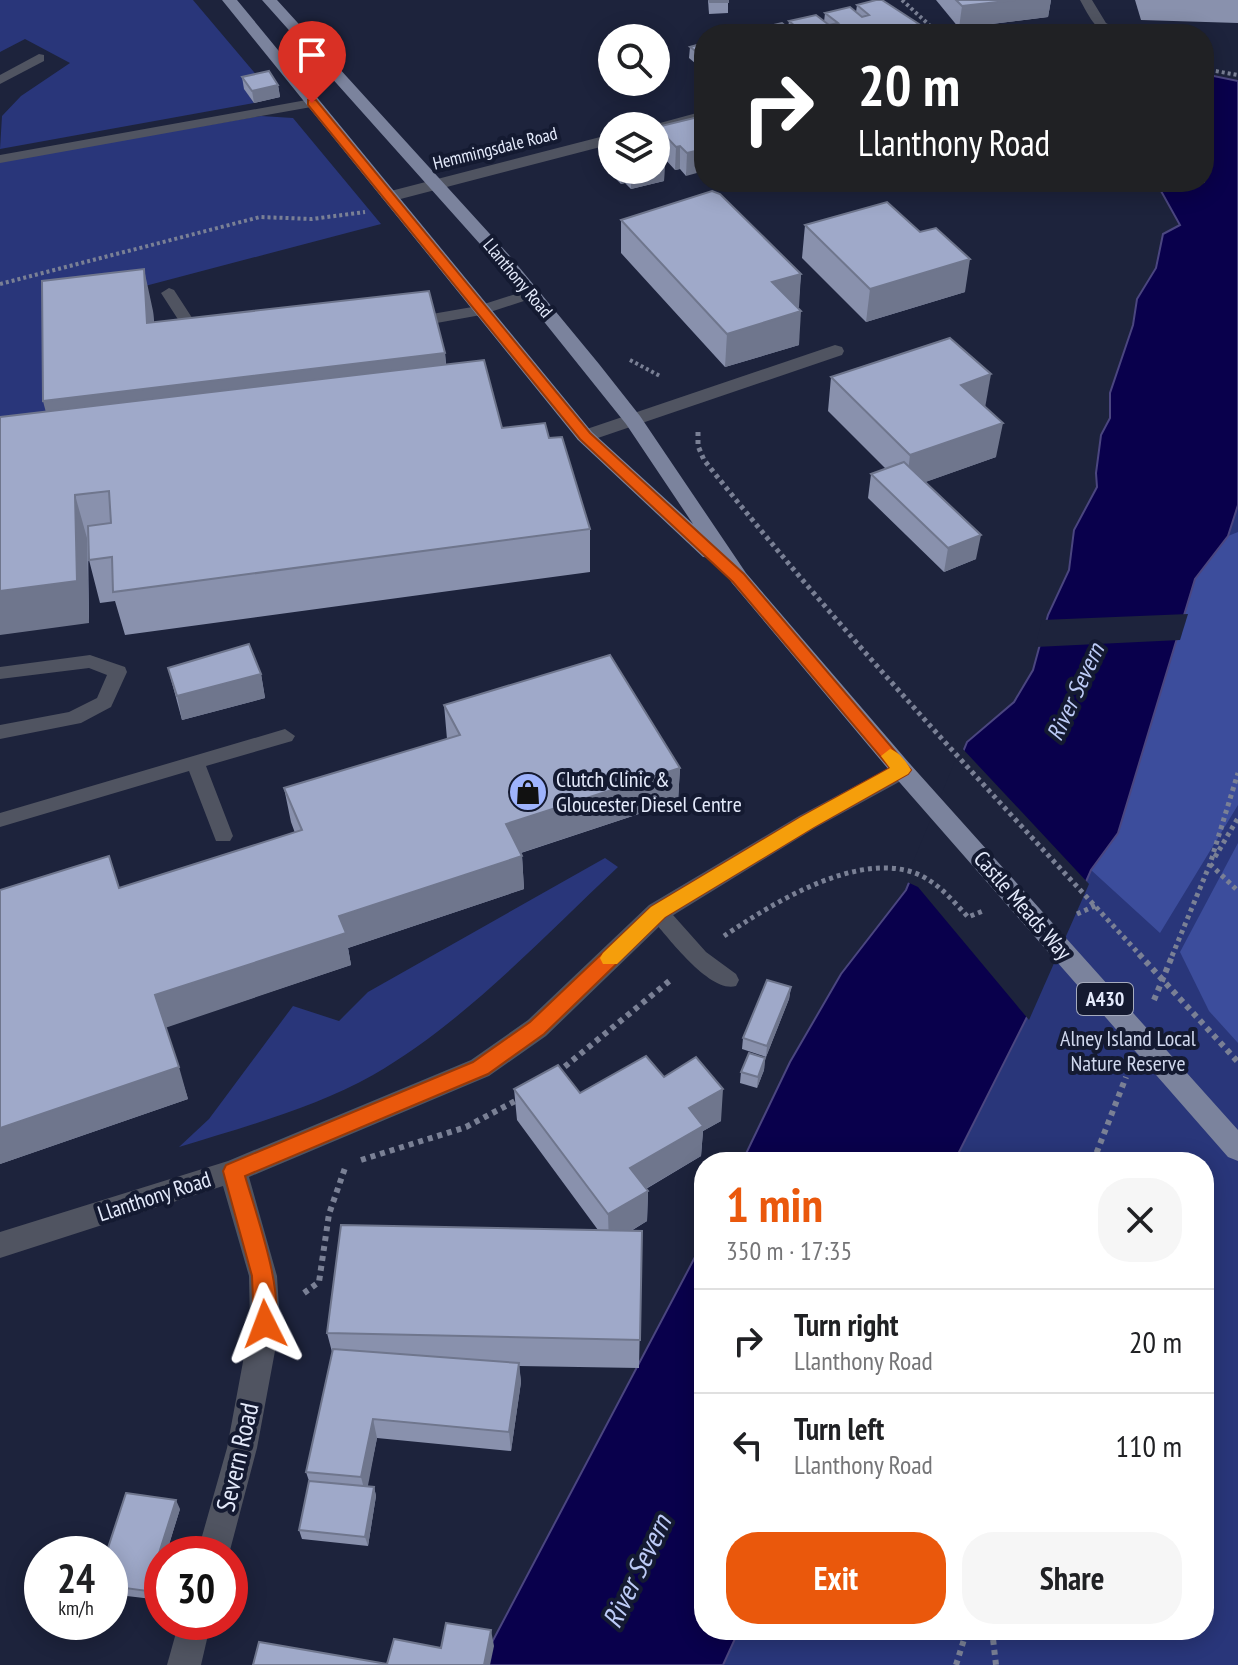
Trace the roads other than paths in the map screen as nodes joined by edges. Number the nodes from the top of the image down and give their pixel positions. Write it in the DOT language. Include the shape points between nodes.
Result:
graph roads {
  1 [pos="229,0"];
  2 [pos="269,0"];
  3 [pos="1086,0"];
  4 [pos="1100,24"];
  5 [pos="39,58"];
  6 [pos="0,80"];
  7 [pos="312,103"];
  8 [pos="694,118"];
  9 [pos="670,124"];
  10 [pos="598,143"];
  11 [pos="0,159"];
  12 [pos="437,184"];
  13 [pos="389,197"];
  14 [pos="169,293"];
  15 [pos="531,294"];
  16 [pos="481,310"];
  17 [pos="397,325"];
  18 [pos="222,335"];
  19 [pos="835,351"];
  20 [pos="633,420"];
  21 [pos="585,436"];
  22 [pos="739,578"];
  23 [pos="0,673"];
  24 [pos="0,732"];
  25 [pos="285,736"];
  26 [pos="195,762"];
  27 [pos="905,773"];
  28 [pos="0,820"];
  29 [pos="223,836"];
  30 [pos="658,912"];
  31 [pos="728,980"];
  32 [pos="1238,1149"];
  33 [pos="233,1171"];
  34 [pos="0,1245"];
  35 [pos="218,1536"];
  36 [pos="190,1640"];
  37 [pos="184,1665"];
  1 -- 7 [label="main road, Llanthony Road / A430"];
  2 -- 12 [label="main road, Llanthony Road"];
  3 -- 4 [label="lane"];
  5 -- 6 [label="lane"];
  7 -- 11 [label="lane"];
  7 -- 13 [label="main road, Llanthony Road / A430"];
  8 -- 9 [label="street"];
  10 -- 12 [label="street, Hemmingsdale Road"];
  12 -- 13 [label="street, Hemmingsdale Road"];
  12 -- 15 [label="main road, Llanthony Road"];
  13 -- 16 [label="main road, Llanthony Road / A430"];
  14 -- 18 [label="lane" via="195,335"];
  15 -- 16 [label="lane"];
  15 -- 20 [label="main road, Llanthony Road"];
  16 -- 17 [label="lane"];
  16 -- 21 [label="main road, Llanthony Road / A430"];
  19 -- 20 [label="street"];
  20 -- 21 [label="street"];
  20 -- 22 [label="main road, Llanthony Road"];
  21 -- 22 [label="main road, Llanthony Road / A430"];
  22 -- 27 [label="main road, Llanthony Road / A430"];
  23 -- 24 [label="lane" via="90,661 118,672 104,702 74,718"];
  25 -- 26 [label="lane"];
  26 -- 28 [label="lane"];
  26 -- 29 [label="lane"];
  27 -- 30 [label="street, Llanthony Road" via="807,822"];
  27 -- 32 [label="main road, Castle Meads Way / A430"];
  30 -- 31 [label="lane" via="699,958"];
  30 -- 33 [label="street, Llanthony Road" via="537,1028 480,1068"];
  33 -- 34 [label="street, Llanthony Road"];
  33 -- 35 [label="street, Severn Road" via="263,1276 265,1324 242,1448"];
  36 -- 37 [label="street"];
}
